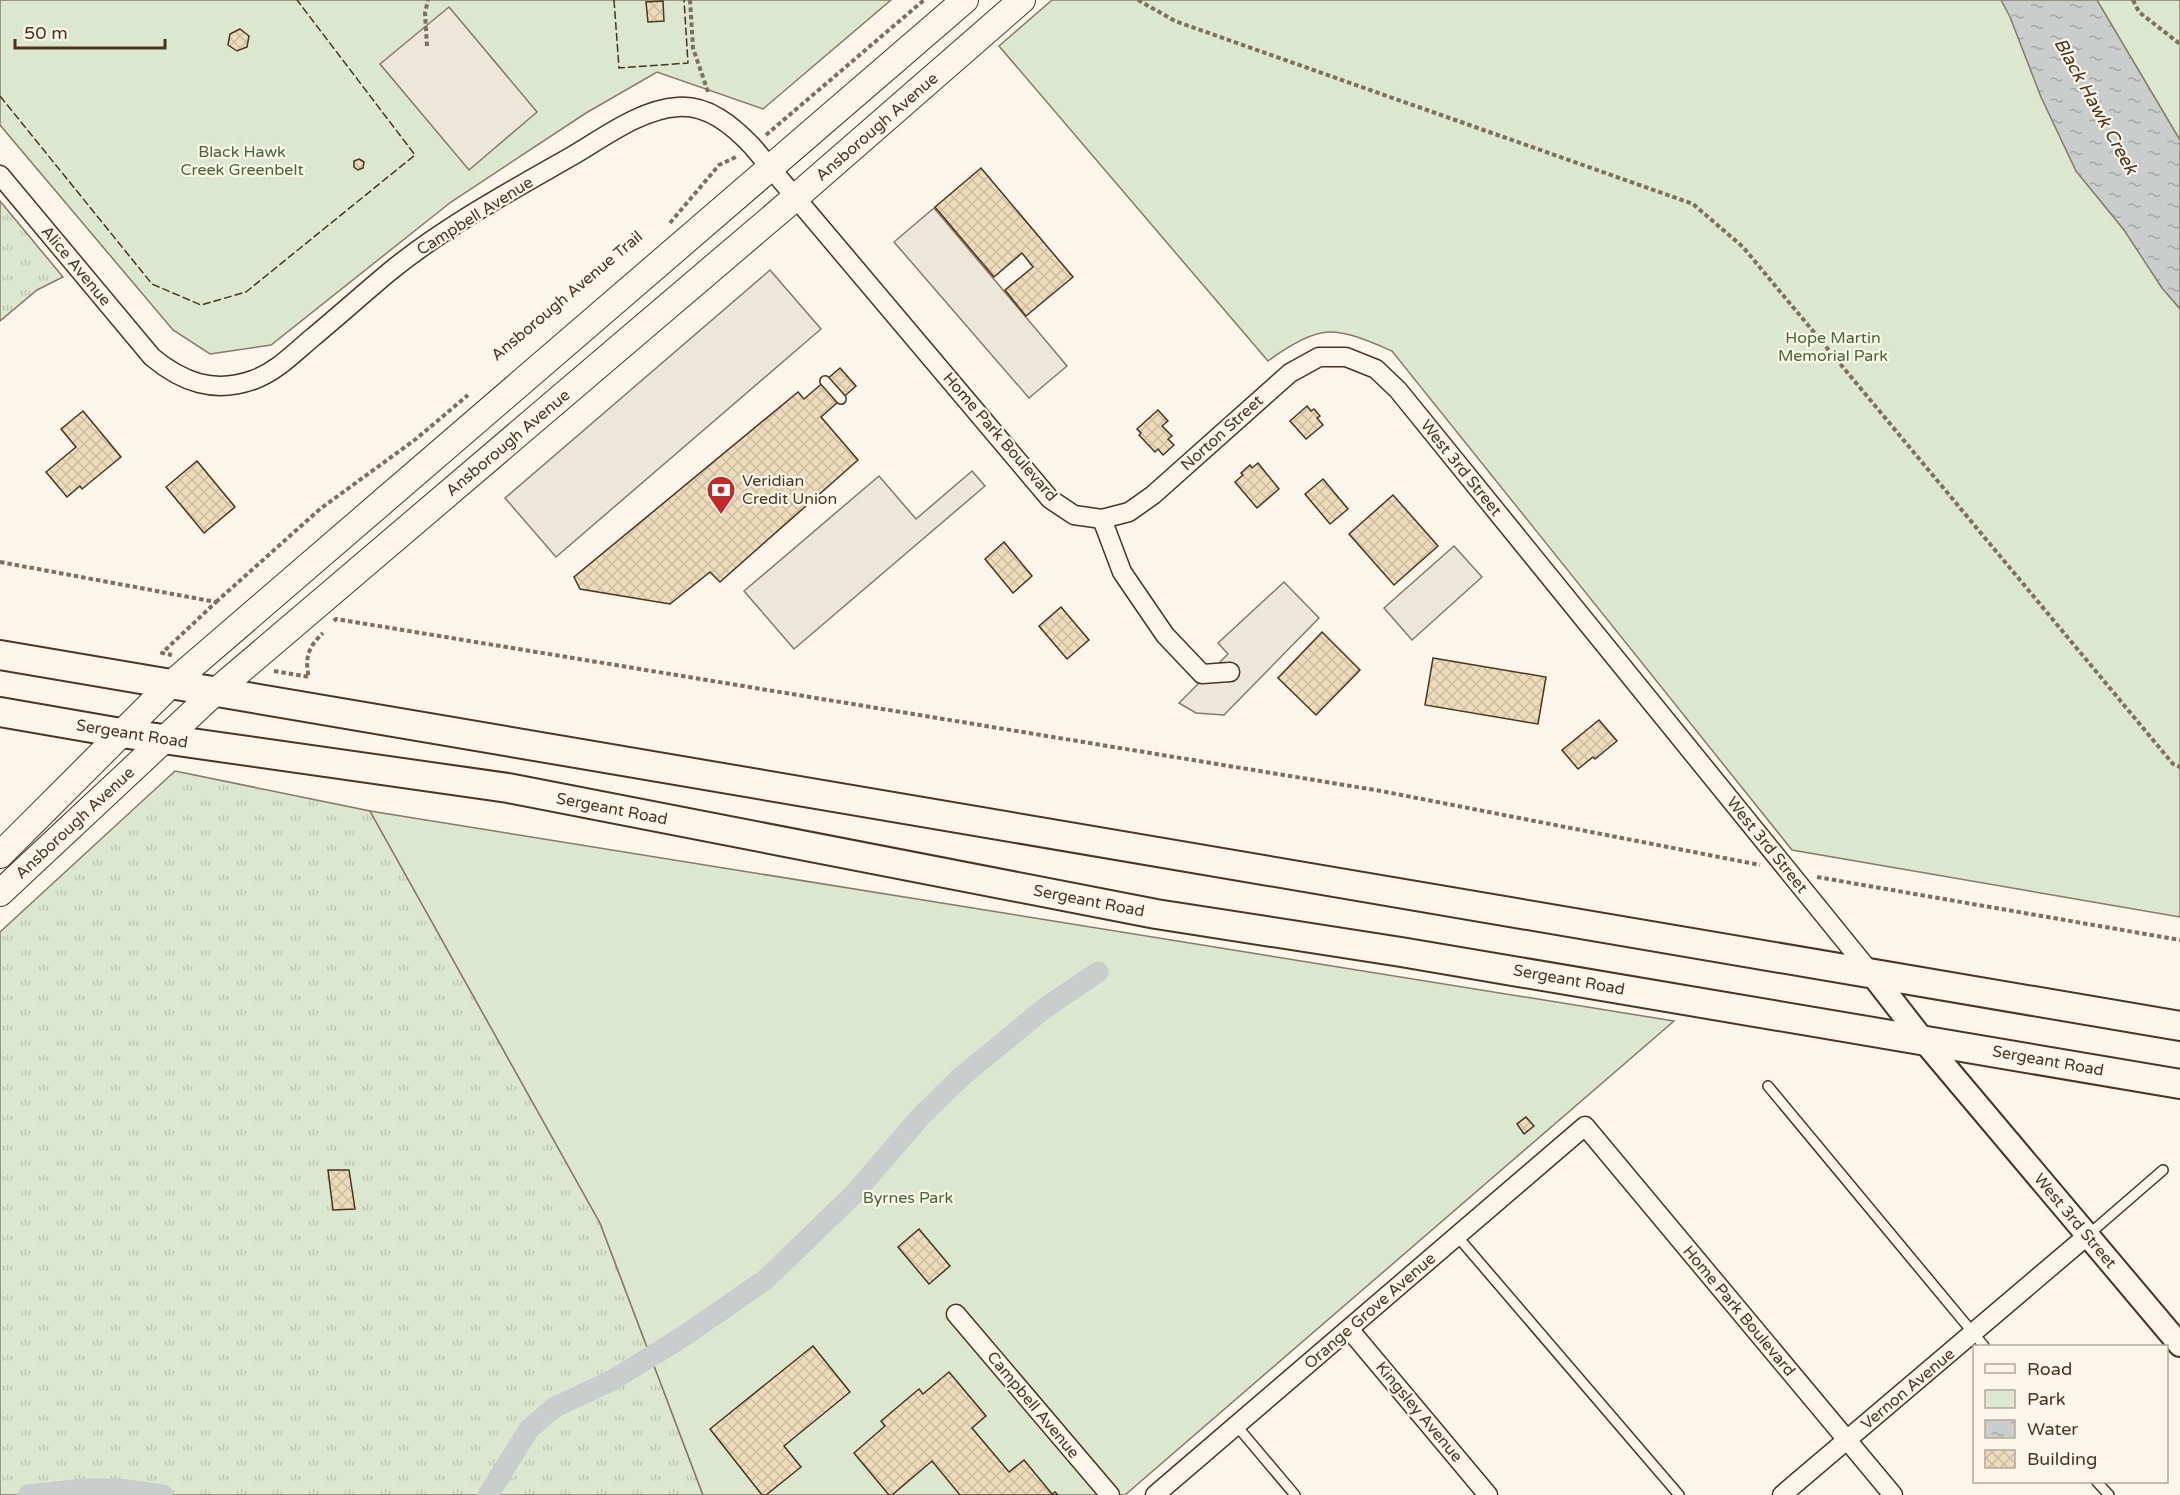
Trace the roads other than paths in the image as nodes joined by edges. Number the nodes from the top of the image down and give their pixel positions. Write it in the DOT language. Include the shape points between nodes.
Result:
graph roads {
  1 [pos="965,0"];
  2 [pos="1022,0"];
  3 [pos="771,168"];
  4 [pos="0,175"];
  5 [pos="795,197"];
  6 [pos="152,357"];
  7 [pos="1346,357"];
  8 [pos="825,381"];
  9 [pos="841,399"];
  10 [pos="1102,519"];
  11 [pos="0,655"];
  12 [pos="1230,672"];
  13 [pos="170,685"];
  14 [pos="214,693"];
  15 [pos="0,712"];
  16 [pos="121,733"];
  17 [pos="165,740"];
  18 [pos="0,855"];
  19 [pos="0,893"];
  20 [pos="1871,973"];
  21 [pos="2180,1026"];
  22 [pos="1923,1040"];
  23 [pos="2180,1084"];
  24 [pos="1768,1086"];
  25 [pos="1585,1126"];
  26 [pos="2163,1170"];
  27 [pos="2088,1235"];
  28 [pos="1457,1236"];
  29 [pos="956,1314"];
  30 [pos="1349,1329"];
  31 [pos="1978,1340"];
  32 [pos="2180,1345"];
  33 [pos="1236,1425"];
  34 [pos="1847,1440"];
  35 [pos="2098,1483"];
  36 [pos="1110,1495"];
  37 [pos="1155,1495"];
  38 [pos="1295,1495"];
  39 [pos="1488,1495"];
  40 [pos="1679,1495"];
  41 [pos="1782,1495"];
  42 [pos="1893,1495"];
  43 [pos="2109,1495"];
  1 -- 3 [label="main road, Ansborough Avenue"];
  2 -- 5 [label="main road, Ansborough Avenue"];
  3 -- 5 [label="street, Campbell Avenue"];
  3 -- 6 [label="street, Campbell Avenue" via="731,125 716,116 680,106 646,113 420,249 282,364 254,380 236,385 202,384 169,371"];
  3 -- 13 [label="main road, Ansborough Avenue"];
  4 -- 6 [label="street, Alice Avenue"];
  5 -- 10 [label="street, Home Park Boulevard" via="1050,499 1074,515"];
  5 -- 14 [label="main road, Ansborough Avenue"];
  7 -- 10 [label="street, Norton Street" via="1319,357 1290,373 1153,495 1128,512"];
  7 -- 20 [label="street, West 3rd Street" via="1376,369 1398,390"];
  8 -- 9 [label="lane"];
  10 -- 12 [label="street" via="1122,572 1165,634 1202,674"];
  11 -- 13 [label="main road"];
  13 -- 14 [label="main road"];
  13 -- 16 [label="main road, Ansborough Avenue"];
  14 -- 17 [label="main road, Ansborough Avenue"];
  14 -- 20 [label="main road"];
  15 -- 16 [label="main road, Sergeant Road"];
  16 -- 17 [label="main road, Sergeant Road"];
  16 -- 18 [label="main road, Ansborough Avenue"];
  17 -- 19 [label="main road, Ansborough Avenue"];
  17 -- 22 [label="main road, Sergeant Road" via="508,788 1156,914"];
  20 -- 21 [label="main road"];
  20 -- 22 [label="street, West 3rd Street"];
  22 -- 23 [label="main road, Sergeant Road"];
  22 -- 27 [label="street, West 3rd Street"];
  24 -- 31 [label="lane"];
  25 -- 28 [label="street, Orange Grove Avenue"];
  25 -- 34 [label="street, Home Park Boulevard"];
  26 -- 27 [label="lane"];
  27 -- 31 [label="street, Vernon Avenue"];
  27 -- 32 [label="street, West 3rd Street"];
  28 -- 30 [label="street, Orange Grove Avenue"];
  28 -- 40 [label="lane"];
  29 -- 36 [label="street, Campbell Avenue"];
  30 -- 33 [label="street, Orange Grove Avenue"];
  30 -- 39 [label="street, Kingsley Avenue"];
  31 -- 34 [label="street, Vernon Avenue"];
  33 -- 37 [label="street, Orange Grove Avenue"];
  33 -- 38 [label="lane"];
  34 -- 41 [label="street, Vernon Avenue"];
  34 -- 42 [label="street, Home Park Boulevard"];
  35 -- 43 [label="lane"];
}
